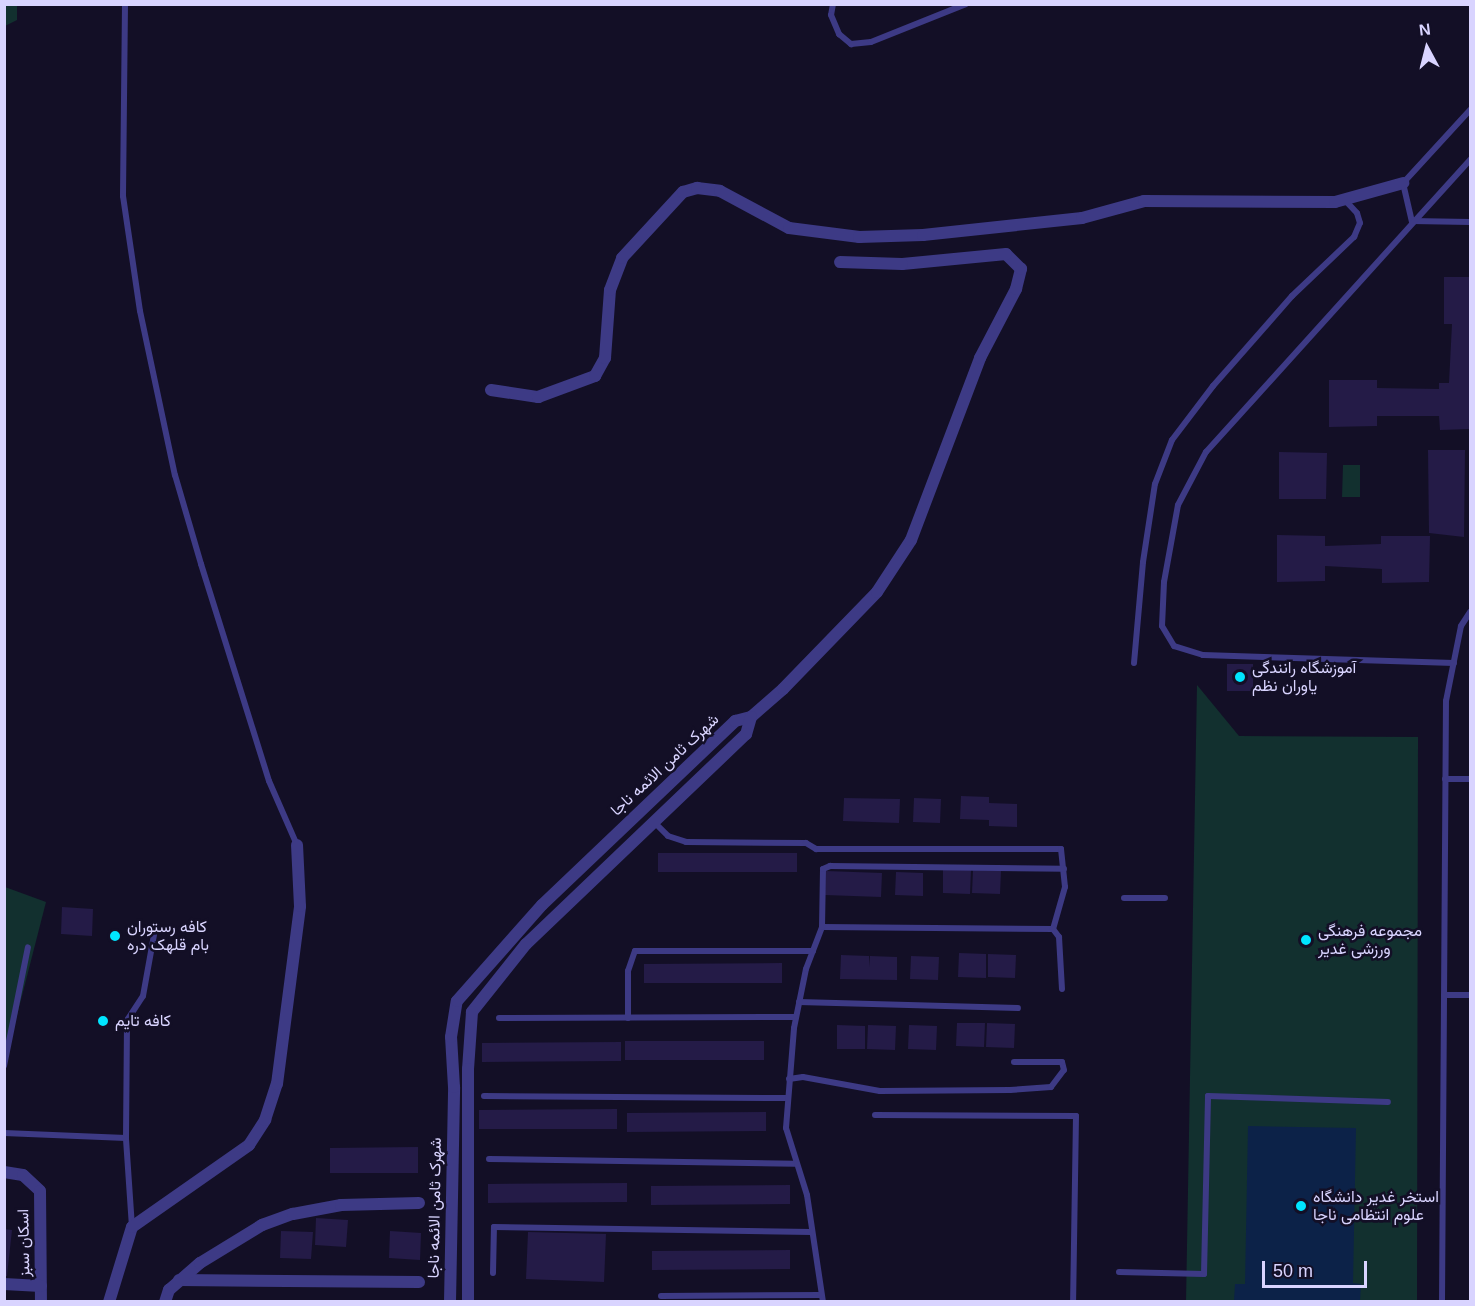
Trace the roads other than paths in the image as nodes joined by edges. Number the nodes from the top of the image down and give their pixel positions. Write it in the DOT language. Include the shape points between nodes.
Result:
graph roads {
  1 [pos="125,4"];
  2 [pos="832,4"];
  3 [pos="966,4"];
  4 [pos="1470,111"];
  5 [pos="1470,160"];
  6 [pos="1403,183"];
  7 [pos="1345,200"];
  8 [pos="1412,221"];
  9 [pos="1470,222"];
  10 [pos="840,262"];
  11 [pos="491,390"];
  12 [pos="1470,612"];
  13 [pos="1134,663"];
  14 [pos="1454,663"];
  15 [pos="751,717"];
  16 [pos="1445,779"];
  17 [pos="1470,780"];
  18 [pos="640,810"];
  19 [pos="654,823"];
  20 [pos="297,845"];
  21 [pos="1064,869"];
  22 [pos="1124,898"];
  23 [pos="1165,898"];
  24 [pos="822,927"];
  25 [pos="1053,929"];
  26 [pos="154,935"];
  27 [pos="507,941"];
  28 [pos="28,947"];
  29 [pos="813,951"];
  30 [pos="519,953"];
  31 [pos="1062,989"];
  32 [pos="1444,995"];
  33 [pos="1470,995"];
  34 [pos="799,1002"];
  35 [pos="1018,1008"];
  36 [pos="796,1017"];
  37 [pos="499,1018"];
  38 [pos="628,1018"];
  39 [pos="1014,1062"];
  40 [pos="4,1066"];
  41 [pos="468,1079"];
  42 [pos="789,1079"];
  43 [pos="453,1080"];
  44 [pos="484,1096"];
  45 [pos="788,1098"];
  46 [pos="1388,1102"];
  47 [pos="875,1115"];
  48 [pos="4,1133"];
  49 [pos="126,1138"];
  50 [pos="489,1159"];
  51 [pos="795,1164"];
  52 [pos="4,1172"];
  53 [pos="419,1203"];
  54 [pos="132,1227"];
  55 [pos="811,1232"];
  56 [pos="450,1262"];
  57 [pos="468,1263"];
  58 [pos="1119,1272"];
  59 [pos="493,1273"];
  60 [pos="179,1280"];
  61 [pos="419,1282"];
  62 [pos="4,1284"];
  63 [pos="41,1286"];
  64 [pos="661,1296"];
  65 [pos="822,1298"];
  66 [pos="41,1302"];
  67 [pos="109,1302"];
  68 [pos="165,1302"];
  69 [pos="450,1302"];
  70 [pos="468,1302"];
  71 [pos="1073,1302"];
  72 [pos="1442,1302"];
  1 -- 20 [label="lane" via="123,196 140,311 188,520 270,781"];
  2 -- 3 [label="lane" via="831,15 838,34 851,44 872,42"];
  4 -- 6 [label="lane"];
  5 -- 8 [label="lane"];
  6 -- 7 [label="street"];
  6 -- 8 [label="lane"];
  7 -- 11 [label="street" via="1144,201 1082,218 923,235 859,237 789,228 720,191 697,188 683,192 622,258 610,290 606,358 595,376 538,397"];
  7 -- 13 [label="lane" via="1360,223 1354,237 1284,305 1172,440 1155,484"];
  8 -- 9 [label="lane"];
  8 -- 14 [label="lane" via="1206,452 1178,505 1164,582 1162,626 1174,646 1203,655"];
  10 -- 15 [label="street" via="902,264 1006,254 1021,269 1016,290 980,358 911,540 877,592"];
  12 -- 14 [label="lane" via="1461,626"];
  14 -- 16 [label="lane" via="1446,701"];
  15 -- 18 [label="street, شهرک ثامن الائمه ناجا" via="735,721"];
  15 -- 19 [label="street, شهرک ثامن الائمه ناجا" via="746,734"];
  16 -- 17 [label="lane"];
  16 -- 32 [label="lane"];
  18 -- 19 [label="street"];
  18 -- 27 [label="street, شهرک ثامن الائمه ناجا"];
  19 -- 21 [label="lane" via="668,836 686,842 806,843 816,849 1061,849"];
  19 -- 30 [label="street, شهرک ثامن الائمه ناجا"];
  20 -- 54 [label="street" via="300,906 277,1084 265,1120 249,1145"];
  21 -- 24 [label="lane" via="830,866 823,869"];
  21 -- 25 [label="lane" via="1061,910"];
  22 -- 23 [label="lane"];
  24 -- 25 [label="lane"];
  24 -- 29 [label="lane"];
  25 -- 31 [label="lane" via="1059,937"];
  26 -- 49 [label="lane" via="143,996 128,1019"];
  27 -- 30 [label="street"];
  27 -- 43 [label="street, شهرک ثامن الائمه ناجا" via="457,1001 451,1037"];
  28 -- 40 [label="lane"];
  29 -- 34 [label="lane"];
  29 -- 38 [label="lane" via="635,951 628,971"];
  30 -- 41 [label="street, شهرک ثامن الائمه ناجا" via="472,1012"];
  32 -- 33 [label="lane"];
  32 -- 72 [label="lane"];
  34 -- 35 [label="lane"];
  34 -- 36 [label="lane"];
  36 -- 38 [label="lane"];
  36 -- 42 [label="lane"];
  37 -- 38 [label="lane"];
  39 -- 42 [label="lane" via="1062,1062 1064,1070 1051,1087 1010,1090 880,1091 803,1077"];
  41 -- 43 [label="street"];
  41 -- 57 [label="street, شهرک ثامن الائمه ناجا"];
  42 -- 45 [label="lane"];
  43 -- 56 [label="street, شهرک ثامن الائمه ناجا"];
  44 -- 45 [label="lane"];
  45 -- 51 [label="lane" via="786,1128"];
  46 -- 58 [label="lane" via="1208,1096 1204,1274"];
  47 -- 71 [label="lane" via="1076,1116"];
  48 -- 49 [label="lane"];
  49 -- 54 [label="lane"];
  50 -- 51 [label="lane"];
  51 -- 55 [label="lane" via="807,1195"];
  52 -- 63 [label="street, اسکان سبز" via="23,1175 40,1191"];
  53 -- 60 [label="street" via="341,1205 293,1214 262,1225"];
  54 -- 67 [label="street"];
  55 -- 59 [label="lane" via="494,1227"];
  55 -- 65 [label="lane"];
  56 -- 57 [label="street"];
  56 -- 69 [label="street, شهرک ثامن الائمه ناجا"];
  57 -- 70 [label="street, شهرک ثامن الائمه ناجا"];
  60 -- 61 [label="street"];
  60 -- 68 [label="street" via="169,1290"];
  62 -- 63 [label="street"];
  63 -- 66 [label="street, اسکان سبز"];
  64 -- 65 [label="lane"];
}
